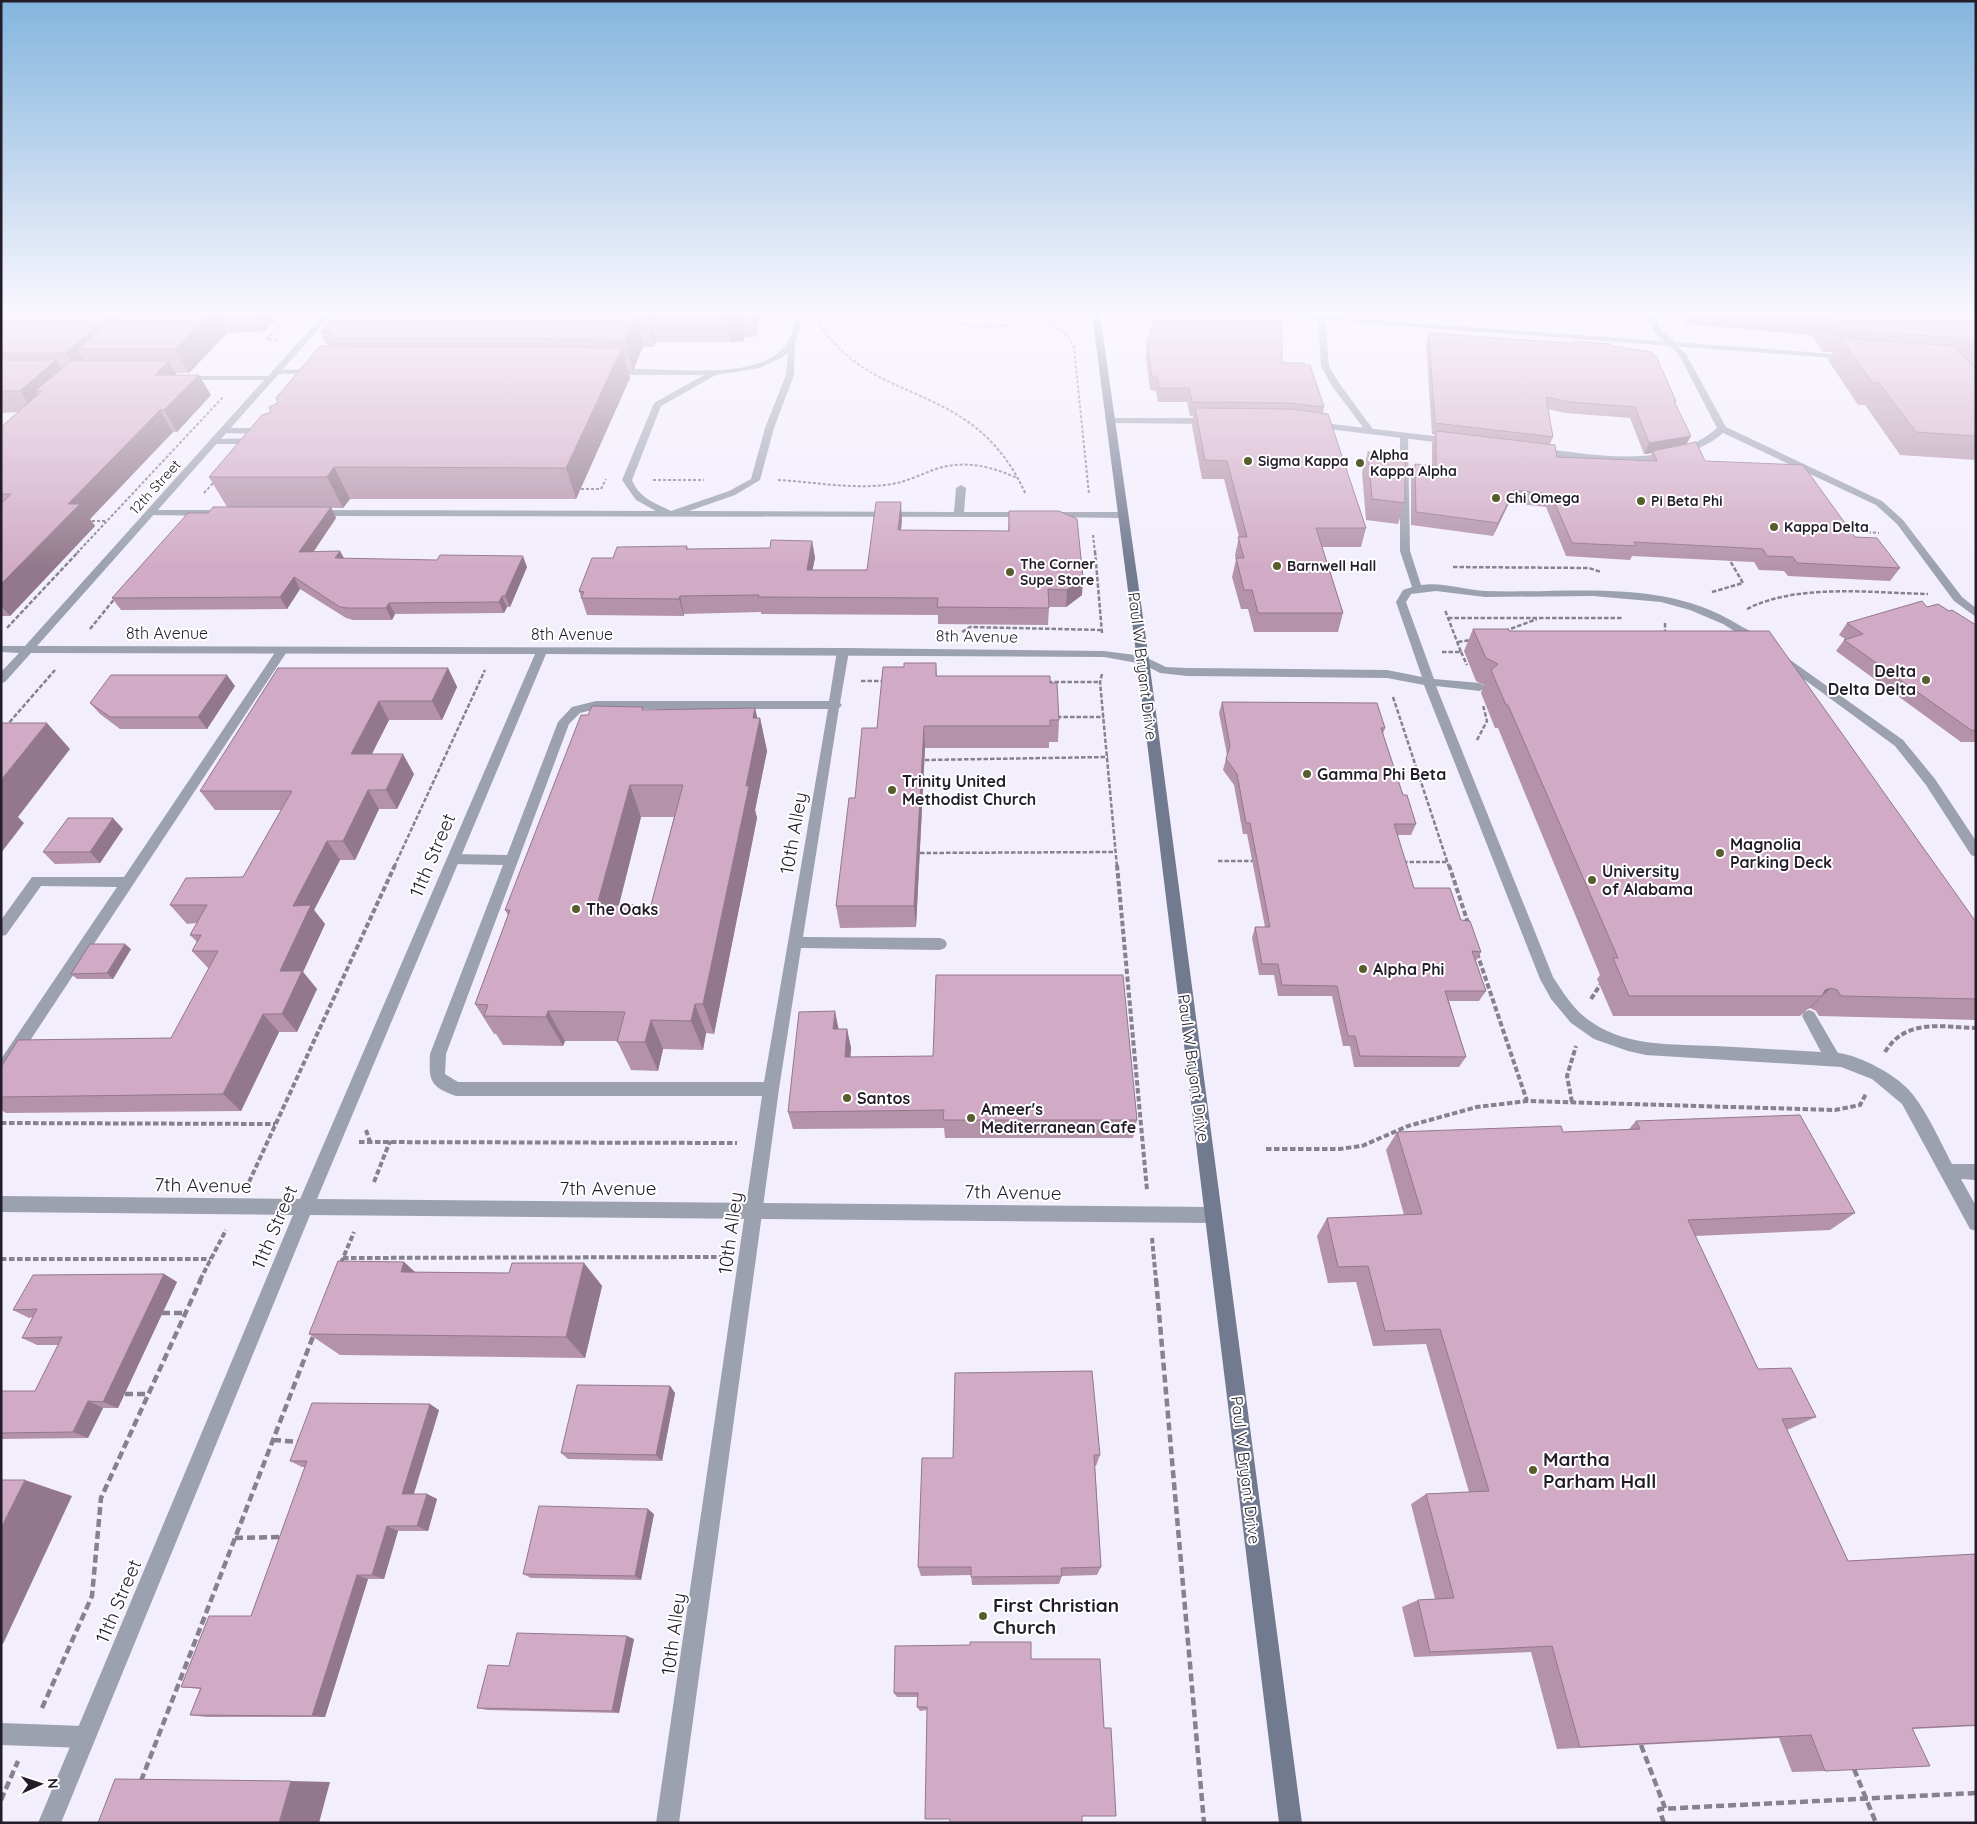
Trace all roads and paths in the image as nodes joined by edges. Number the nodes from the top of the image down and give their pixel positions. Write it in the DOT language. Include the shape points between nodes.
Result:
graph roads {
  1 [pos="220,399"];
  2 [pos="252,399"];
  3 [pos="667,399"];
  4 [pos="782,399"];
  5 [pos="925,399"];
  6 [pos="1079,399"];
  7 [pos="1108,399"];
  8 [pos="1346,399"];
  9 [pos="1706,399"];
  10 [pos="1111,420"];
  11 [pos="1220,421"];
  12 [pos="1304,424"];
  13 [pos="1722,429"];
  14 [pos="223,431"];
  15 [pos="274,432"];
  16 [pos="1371,432"];
  17 [pos="1404,436"];
  18 [pos="265,441"];
  19 [pos="214,442"];
  20 [pos="1463,442"];
  21 [pos="1531,450"];
  22 [pos="1019,479"];
  23 [pos="605,480"];
  24 [pos="627,480"];
  25 [pos="708,480"];
  26 [pos="755,480"];
  27 [pos="209,488"];
  28 [pos="218,488"];
  29 [pos="961,488"];
  30 [pos="1029,503"];
  31 [pos="150,513"];
  32 [pos="238,513"];
  33 [pos="307,513"];
  34 [pos="671,514"];
  35 [pos="959,515"];
  36 [pos="1091,516"];
  37 [pos="1122,516"];
  38 [pos="78,521"];
  39 [pos="107,521"];
  40 [pos="1839,531"];
  41 [pos="1882,533"];
  42 [pos="85,537"];
  43 [pos="92,537"];
  44 [pos="56,568"];
  45 [pos="62,568"];
  46 [pos="1416,588"];
  47 [pos="1976,614"];
  48 [pos="1540,618"];
  49 [pos="1665,623"];
  50 [pos="5,630"];
  51 [pos="1500,633"];
  52 [pos="1477,639"];
  53 [pos="1458,642"];
  54 [pos="1667,642"];
  55 [pos="1,649"];
  56 [pos="29,649"];
  57 [pos="282,650"];
  58 [pos="542,650"];
  59 [pos="494,651"];
  60 [pos="843,651"];
  61 [pos="1104,654"];
  62 [pos="1143,660"];
  63 [pos="1,679"];
  64 [pos="839,681"];
  65 [pos="888,682"];
  66 [pos="1042,682"];
  67 [pos="1100,682"];
  68 [pos="1429,682"];
  69 [pos="1480,687"];
  70 [pos="1392,694"];
  71 [pos="836,705"];
  72 [pos="1056,717"];
  73 [pos="1104,717"];
  74 [pos="1108,757"];
  75 [pos="924,760"];
  76 [pos="1116,852"];
  77 [pos="1976,852"];
  78 [pos="920,853"];
  79 [pos="453,859"];
  80 [pos="512,860"];
  81 [pos="1218,861"];
  82 [pos="1258,861"];
  83 [pos="1397,862"];
  84 [pos="1447,862"];
  85 [pos="128,882"];
  86 [pos="1469,926"];
  87 [pos="1,931"];
  88 [pos="796,942"];
  89 [pos="940,944"];
  90 [pos="1475,945"];
  91 [pos="1600,985"];
  92 [pos="1590,1000"];
  93 [pos="1809,1016"];
  94 [pos="1976,1028"];
  95 [pos="1833,1059"];
  96 [pos="1,1072"];
  97 [pos="1876,1074"];
  98 [pos="771,1089"];
  99 [pos="1527,1101"];
  100 [pos="1,1123"];
  101 [pos="275,1124"];
  102 [pos="763,1143"];
  103 [pos="1266,1149"];
  104 [pos="1948,1171"];
  105 [pos="1976,1172"];
  106 [pos="1,1204"];
  107 [pos="239,1206"];
  108 [pos="305,1207"];
  109 [pos="364,1208"];
  110 [pos="755,1210"];
  111 [pos="1150,1215"];
  112 [pos="1214,1215"];
  113 [pos="1976,1223"];
  114 [pos="748,1257"];
  115 [pos="343,1258"];
  116 [pos="1,1259"];
  117 [pos="210,1259"];
  118 [pos="340,1266"];
  119 [pos="162,1313"];
  120 [pos="185,1313"];
  121 [pos="314,1332"];
  122 [pos="125,1394"];
  123 [pos="148,1394"];
  124 [pos="273,1440"];
  125 [pos="302,1442"];
  126 [pos="293,1537"];
  127 [pos="235,1538"];
  128 [pos="182,1675"];
  129 [pos="192,1676"];
  130 [pos="1,1734"];
  131 [pos="30,1735"];
  132 [pos="84,1737"];
  133 [pos="1641,1745"];
  134 [pos="1854,1769"];
  135 [pos="140,1786"];
  136 [pos="1976,1793"];
  137 [pos="1,1800"];
  138 [pos="1866,1800"];
  139 [pos="1665,1808"];
  140 [pos="49,1823"];
  141 [pos="667,1823"];
  142 [pos="1204,1823"];
  143 [pos="1291,1823"];
  144 [pos="1664,1823"];
  145 [pos="1876,1823"];
  1 -- 39 [label="path"];
  2 -- 14 [label="street, 12th Street"];
  3 -- 24 [label="street" via="657,406"];
  4 -- 26 [label="street" via="772,420"];
  5 -- 22 [label="path" via="972,424 1012,465"];
  6 -- 36 [label="path"];
  7 -- 10 [label="main road, Paul W Bryant Drive"];
  8 -- 16 [label="street"];
  9 -- 13 [label="street"];
  10 -- 11 [label="street"];
  10 -- 37 [label="main road, Paul W Bryant Drive"];
  12 -- 16 [label="street"];
  13 -- 21 [label="street" via="1715,439 1705,444 1664,457 1644,459"];
  13 -- 47 [label="street" via="1879,503 1900,522 1958,599"];
  14 -- 15 [label="street"];
  14 -- 19 [label="street, 12th Street"];
  16 -- 17 [label="street"];
  17 -- 20 [label="street"];
  17 -- 46 [label="street" via="1405,551"];
  18 -- 19 [label="street"];
  19 -- 31 [label="street, 12th Street"];
  22 -- 26 [label="path" via="1003,471 967,464 886,484"];
  22 -- 30 [label="path"];
  23 -- 24 [label="path"];
  24 -- 25 [label="path"];
  24 -- 34 [label="street" via="630,490 642,501"];
  26 -- 34 [label="street" via="732,494"];
  27 -- 28 [label="path"];
  29 -- 35 [label="street"];
  31 -- 32 [label="street"];
  31 -- 56 [label="street, 12th Street"];
  33 -- 34 [label="street"];
  34 -- 35 [label="street"];
  35 -- 36 [label="street"];
  36 -- 37 [label="street"];
  36 -- 61 [label="path"];
  37 -- 62 [label="main road, Paul W Bryant Drive"];
  38 -- 39 [label="path"];
  39 -- 43 [label="path"];
  40 -- 41 [label="path"];
  42 -- 43 [label="path"];
  43 -- 45 [label="path"];
  44 -- 45 [label="path"];
  45 -- 50 [label="path"];
  46 -- 68 [label="street" via="1407,592 1402,602"];
  46 -- 77 [label="street" via="1437,587 1484,594 1641,594 1712,614 1755,638 1899,743 1930,782"];
  48 -- 51 [label="path"];
  49 -- 54 [label="path"];
  52 -- 53 [label="path"];
  55 -- 56 [label="street, 8th Avenue"];
  56 -- 57 [label="street, 8th Avenue"];
  56 -- 63 [label="street, 12th Street"];
  57 -- 59 [label="street, 8th Avenue"];
  57 -- 85 [label="street"];
  58 -- 59 [label="street, 8th Avenue"];
  58 -- 60 [label="street, 8th Avenue"];
  58 -- 79 [label="street, 11th Street"];
  59 -- 101 [label="path"];
  60 -- 61 [label="street, 8th Avenue"];
  60 -- 64 [label="street, 10th Alley"];
  61 -- 62 [label="street, 8th Avenue"];
  61 -- 67 [label="path" via="1105,670"];
  62 -- 68 [label="street, 8th Avenue" via="1164,670 1187,672 1387,674"];
  62 -- 112 [label="main road, Paul W Bryant Drive" via="1182,986"];
  64 -- 65 [label="path"];
  64 -- 71 [label="street, 10th Alley"];
  66 -- 67 [label="path"];
  67 -- 73 [label="path"];
  68 -- 69 [label="street, 8th Avenue"];
  68 -- 95 [label="street" via="1547,978 1561,1004 1579,1022 1619,1044 1646,1049"];
  70 -- 84 [label="path"];
  71 -- 80 [label="lane" via="596,705 576,710 564,722"];
  71 -- 88 [label="street, 10th Alley"];
  72 -- 73 [label="path"];
  73 -- 74 [label="path"];
  74 -- 75 [label="path"];
  74 -- 76 [label="path"];
  76 -- 78 [label="path"];
  76 -- 111 [label="path"];
  79 -- 80 [label="street"];
  79 -- 108 [label="street, 11th Street"];
  80 -- 98 [label="lane" via="438,1054 437,1077 456,1089"];
  81 -- 82 [label="path"];
  83 -- 84 [label="path"];
  84 -- 86 [label="path"];
  85 -- 87 [label="street" via="37,881"];
  85 -- 96 [label="street"];
  88 -- 89 [label="street"];
  88 -- 98 [label="street, 10th Alley"];
  90 -- 99 [label="path"];
  91 -- 92 [label="path"];
  93 -- 95 [label="street"];
  94 -- 97 [label="path" via="1907,1028 1888,1046"];
  95 -- 97 [label="street" via="1859,1064"];
  97 -- 99 [label="path" via="1860,1105 1835,1110"];
  97 -- 104 [label="street" via="1908,1099"];
  98 -- 102 [label="street, 10th Alley"];
  99 -- 103 [label="path" via="1477,1107 1408,1126 1362,1146"];
  100 -- 101 [label="path"];
  101 -- 107 [label="path"];
  102 -- 109 [label="path" via="390,1141"];
  102 -- 110 [label="street, 10th Alley"];
  104 -- 105 [label="street"];
  104 -- 113 [label="street"];
  106 -- 107 [label="street, 7th Avenue"];
  107 -- 108 [label="street, 7th Avenue"];
  107 -- 117 [label="path"];
  108 -- 109 [label="street, 7th Avenue"];
  108 -- 132 [label="street, 11th Street"];
  109 -- 110 [label="street, 7th Avenue"];
  109 -- 115 [label="path"];
  110 -- 111 [label="street, 7th Avenue"];
  110 -- 114 [label="street, 10th Alley"];
  111 -- 112 [label="street, 7th Avenue"];
  111 -- 142 [label="path"];
  112 -- 143 [label="main road, Paul W Bryant Drive"];
  114 -- 115 [label="path"];
  114 -- 141 [label="street, 10th Alley"];
  115 -- 118 [label="path"];
  116 -- 117 [label="path"];
  117 -- 120 [label="path"];
  119 -- 120 [label="path"];
  120 -- 123 [label="path"];
  121 -- 124 [label="path"];
  122 -- 123 [label="path"];
  123 -- 131 [label="path" via="101,1498 92,1596"];
  124 -- 125 [label="path"];
  124 -- 127 [label="path"];
  126 -- 127 [label="path"];
  127 -- 128 [label="path"];
  128 -- 129 [label="path"];
  128 -- 135 [label="path"];
  130 -- 131 [label="street"];
  131 -- 132 [label="street"];
  131 -- 137 [label="path"];
  132 -- 140 [label="street, 11th Street"];
  133 -- 139 [label="path"];
  134 -- 138 [label="path"];
  136 -- 138 [label="path"];
  138 -- 139 [label="path"];
  138 -- 145 [label="path"];
  139 -- 144 [label="path" via="1659,1809"];
}
